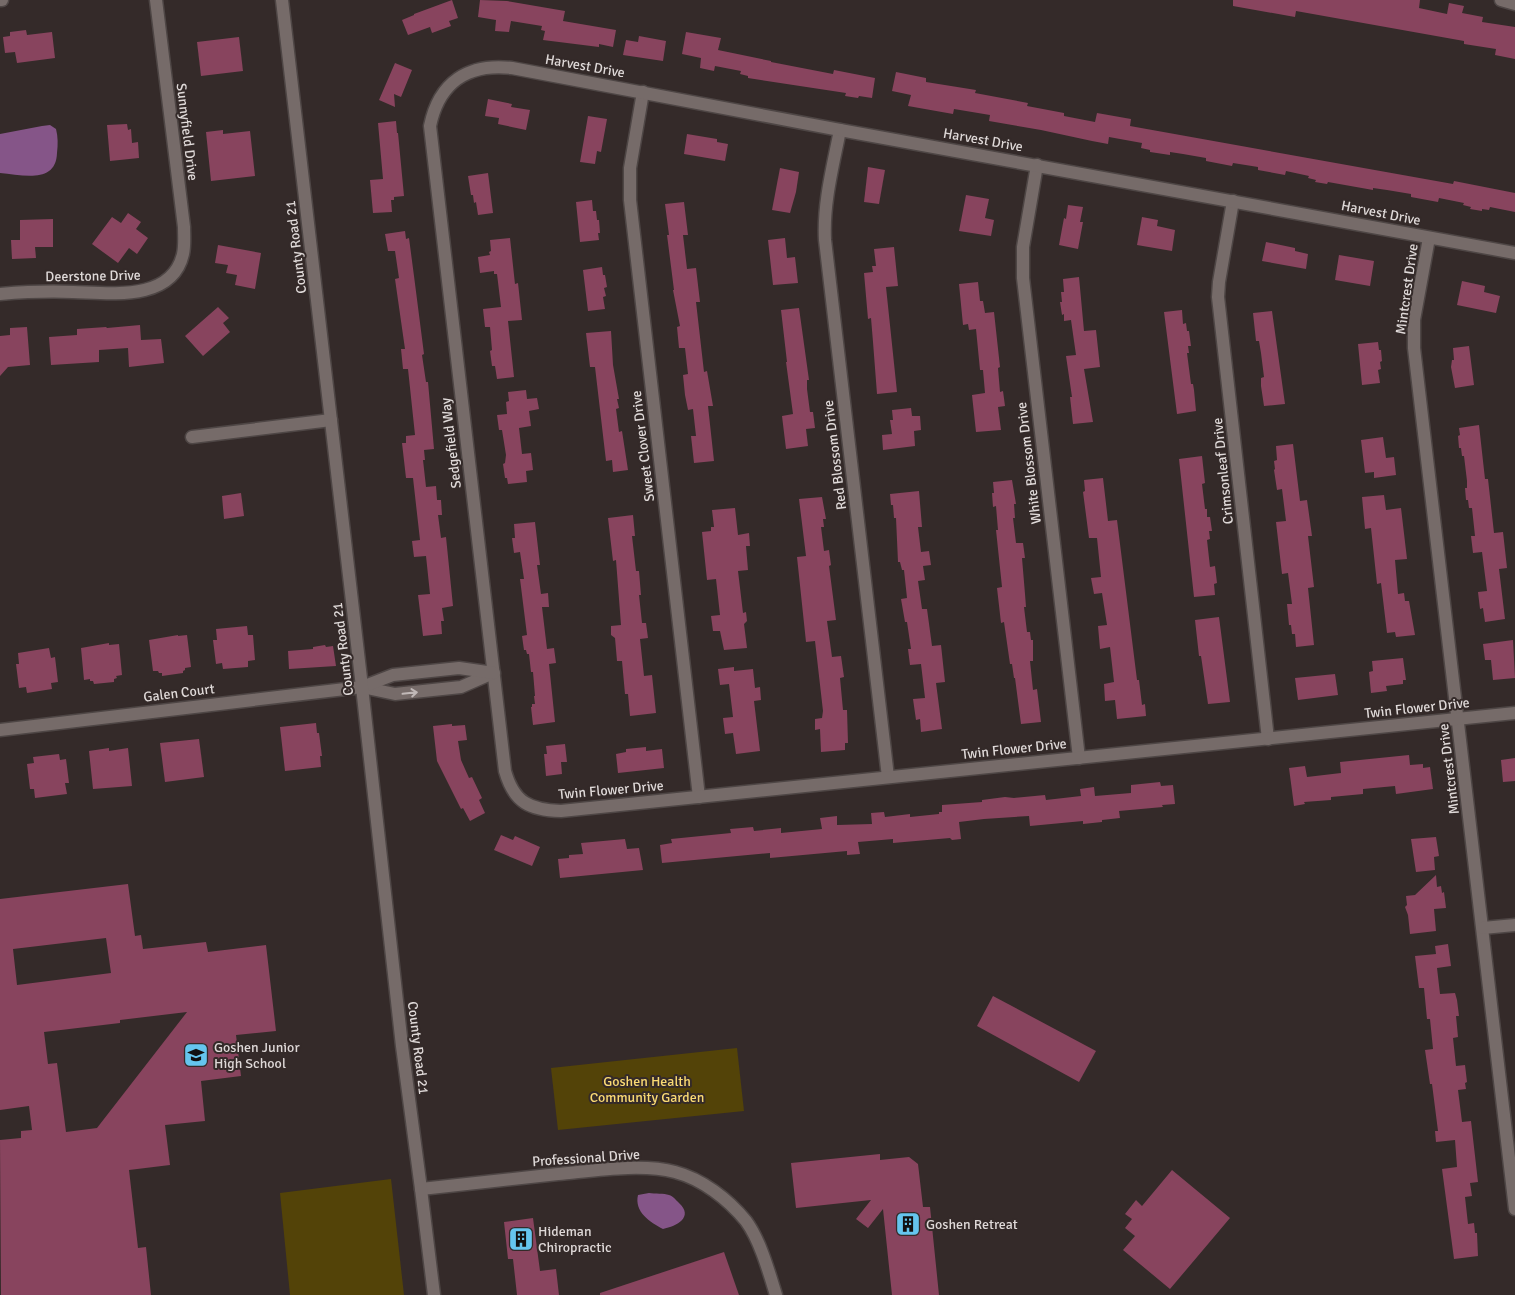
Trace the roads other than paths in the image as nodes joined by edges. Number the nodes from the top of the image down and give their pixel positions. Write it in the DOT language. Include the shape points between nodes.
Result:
graph roads {
  1 [pos="156,0"];
  2 [pos="282,0"];
  3 [pos="1501,0"];
  4 [pos="1515,4"];
  5 [pos="449,84"];
  6 [pos="644,92"];
  7 [pos="840,130"];
  8 [pos="1037,165"];
  9 [pos="1233,201"];
  10 [pos="1429,238"];
  11 [pos="1515,253"];
  12 [pos="178,266"];
  13 [pos="0,294"];
  14 [pos="331,420"];
  15 [pos="192,437"];
  16 [pos="494,673"];
  17 [pos="362,687"];
  18 [pos="1515,713"];
  19 [pos="1458,719"];
  20 [pos="0,730"];
  21 [pos="1268,739"];
  22 [pos="1079,758"];
  23 [pos="888,777"];
  24 [pos="699,797"];
  25 [pos="519,799"];
  26 [pos="1515,925"];
  27 [pos="1482,928"];
  28 [pos="1511,1136"];
  29 [pos="421,1189"];
  30 [pos="1515,1209"];
  31 [pos="434,1295"];
  32 [pos="776,1295"];
  1 -- 12 [label="street, Sunnyfield Drive" via="184,227 183,256"];
  2 -- 14 [label="street, County Road 21"];
  3 -- 4 [label="street"];
  5 -- 6 [label="street, Harvest Drive" via="473,70 496,66"];
  5 -- 16 [label="street, Sedgefield Way" via="433,113 431,140"];
  6 -- 7 [label="street, Harvest Drive"];
  6 -- 24 [label="street, Sweet Clover Drive" via="630,168 630,200"];
  7 -- 8 [label="street, Harvest Drive"];
  7 -- 23 [label="street, Red Blossom Drive" via="824,222 825,240"];
  8 -- 9 [label="street, Harvest Drive"];
  8 -- 22 [label="street, White Blossom Drive" via="1023,247 1023,278"];
  9 -- 10 [label="street, Harvest Drive"];
  9 -- 21 [label="street, Crimsonleaf Drive" via="1218,297"];
  10 -- 11 [label="street, Harvest Drive"];
  10 -- 19 [label="street, Mintcrest Drive" via="1413,335"];
  12 -- 13 [label="street, Deerstone Drive" via="169,277 145,291"];
  14 -- 15 [label="street"];
  14 -- 17 [label="street, County Road 21"];
  16 -- 17 [label="street" via="459,668 393,675"];
  17 -- 16 [label="street, one-way" via="395,694 461,687"];
  16 -- 25 [label="street, Sedgefield Way" via="505,772 508,784"];
  17 -- 20 [label="street, Galen Court"];
  17 -- 29 [label="street, County Road 21"];
  18 -- 19 [label="street, Twin Flower Drive"];
  19 -- 21 [label="street, Twin Flower Drive"];
  19 -- 27 [label="street, Mintcrest Drive"];
  21 -- 22 [label="street, Twin Flower Drive"];
  22 -- 23 [label="street, Twin Flower Drive"];
  23 -- 24 [label="street, Twin Flower Drive"];
  24 -- 25 [label="street, Twin Flower Drive" via="561,811 534,808"];
  26 -- 27 [label="street"];
  27 -- 28 [label="street, Mintcrest Drive"];
  28 -- 30 [label="street, Mintcrest Drive"];
  29 -- 31 [label="street, County Road 21"];
  29 -- 32 [label="street, Professional Drive" via="610,1169 674,1172 713,1190 746,1222"];
}
